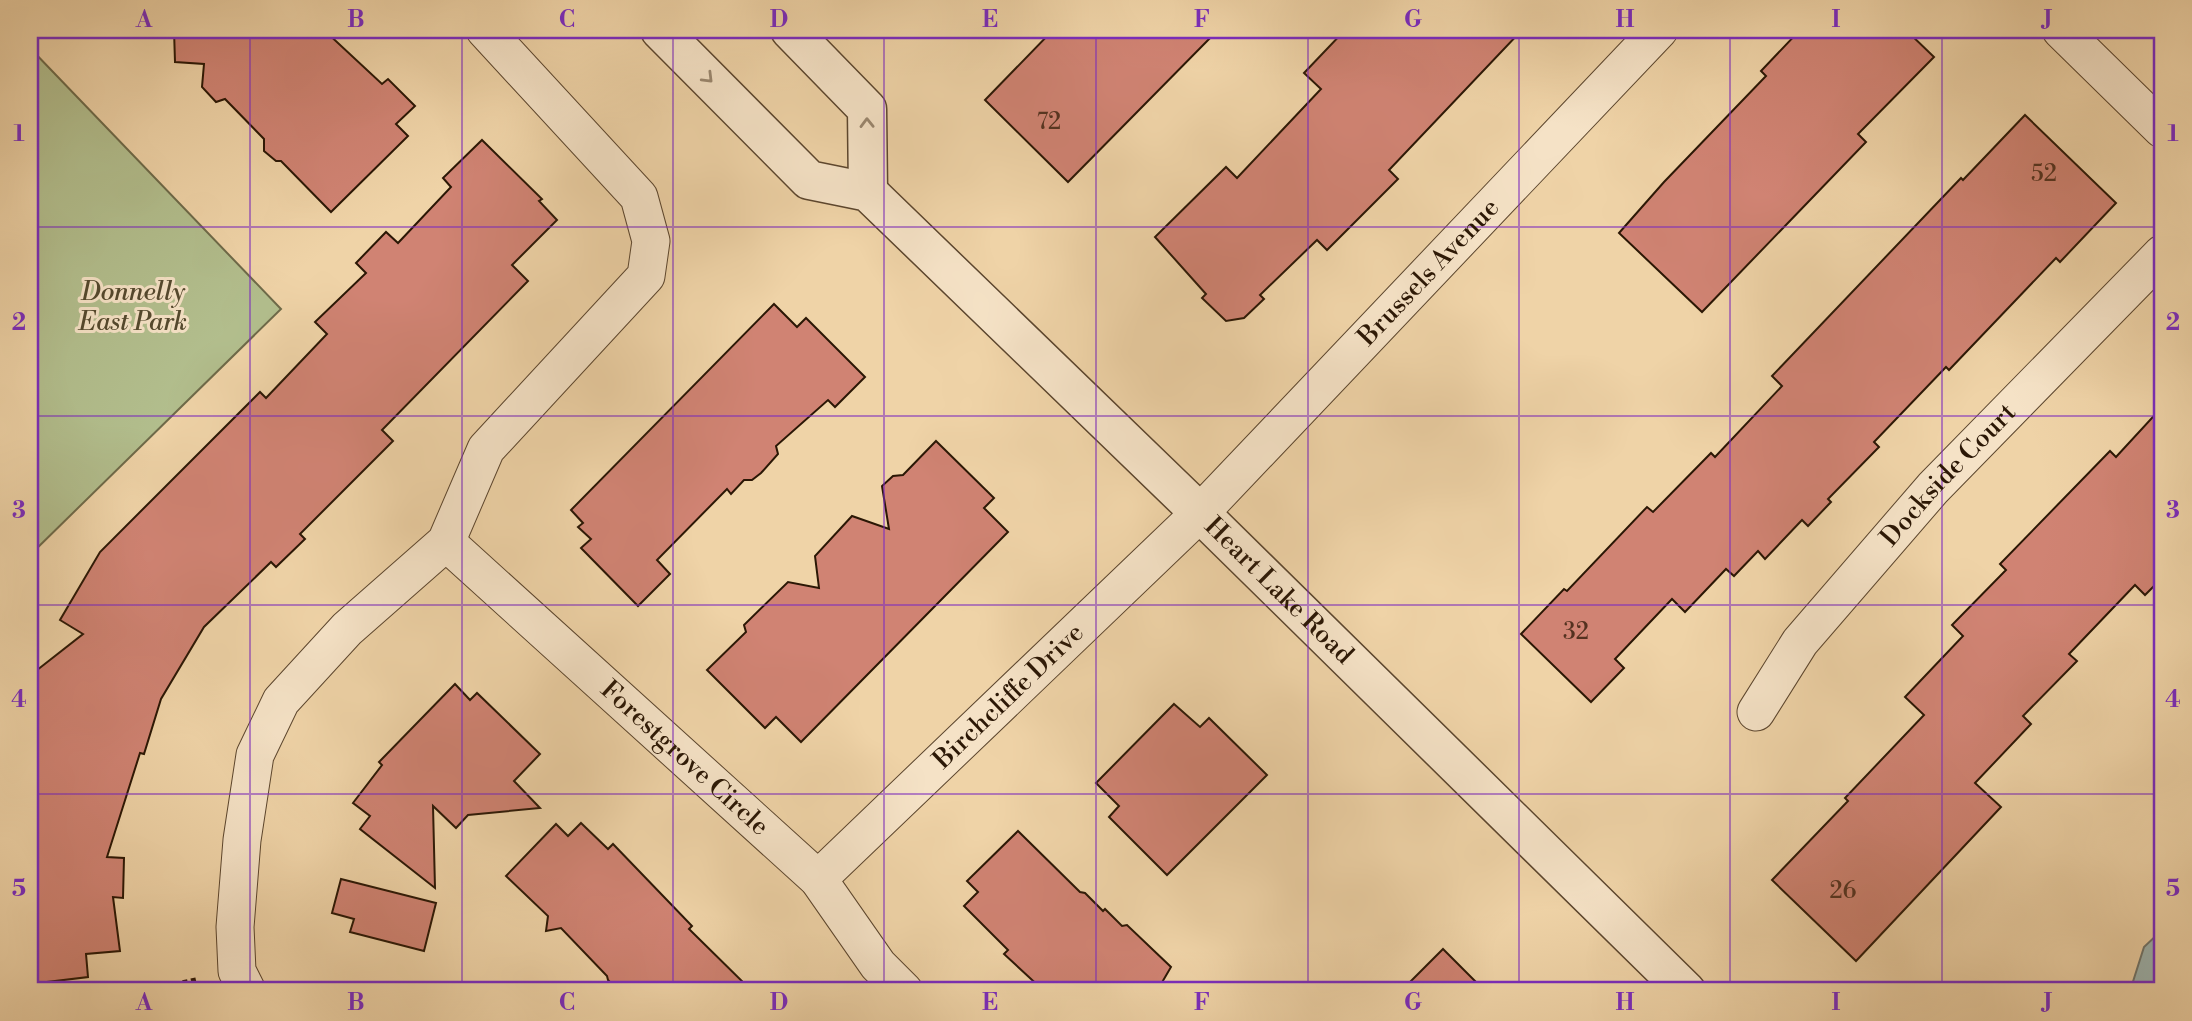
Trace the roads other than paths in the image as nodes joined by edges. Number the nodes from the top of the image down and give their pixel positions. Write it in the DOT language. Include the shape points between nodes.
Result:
graph roads {
  1 [pos="485,30"];
  2 [pos="660,30"];
  3 [pos="790,30"];
  4 [pos="1659,30"];
  5 [pos="2061,30"];
  6 [pos="2162,129"];
  7 [pos="868,192"];
  8 [pos="2162,254"];
  9 [pos="1199,513"];
  10 [pos="446,542"];
  11 [pos="1756,712"];
  12 [pos="818,879"];
  13 [pos="242,981"];
  14 [pos="904,991"];
  15 [pos="1686,991"];
  1 -- 10 [label="street" via="639,197 651,241 646,276 486,449"];
  2 -- 7 [label="street, one-way" via="809,180"];
  7 -- 3 [label="street, one-way" via="867,109"];
  4 -- 9 [label="street, Brussels Avenue"];
  5 -- 6 [label="street"];
  7 -- 9 [label="street, Heart Lake Road"];
  8 -- 11 [label="street, Dockside Court" via="1933,488 1800,642"];
  9 -- 12 [label="street, Birchcliffe Drive"];
  9 -- 15 [label="street, Heart Lake Road"];
  10 -- 12 [label="street, Forestgrove Circle"];
  10 -- 13 [label="street" via="347,629 281,701 255,755 235,927"];
  12 -- 14 [label="street, Forestgrove Circle" via="878,965"];
}
